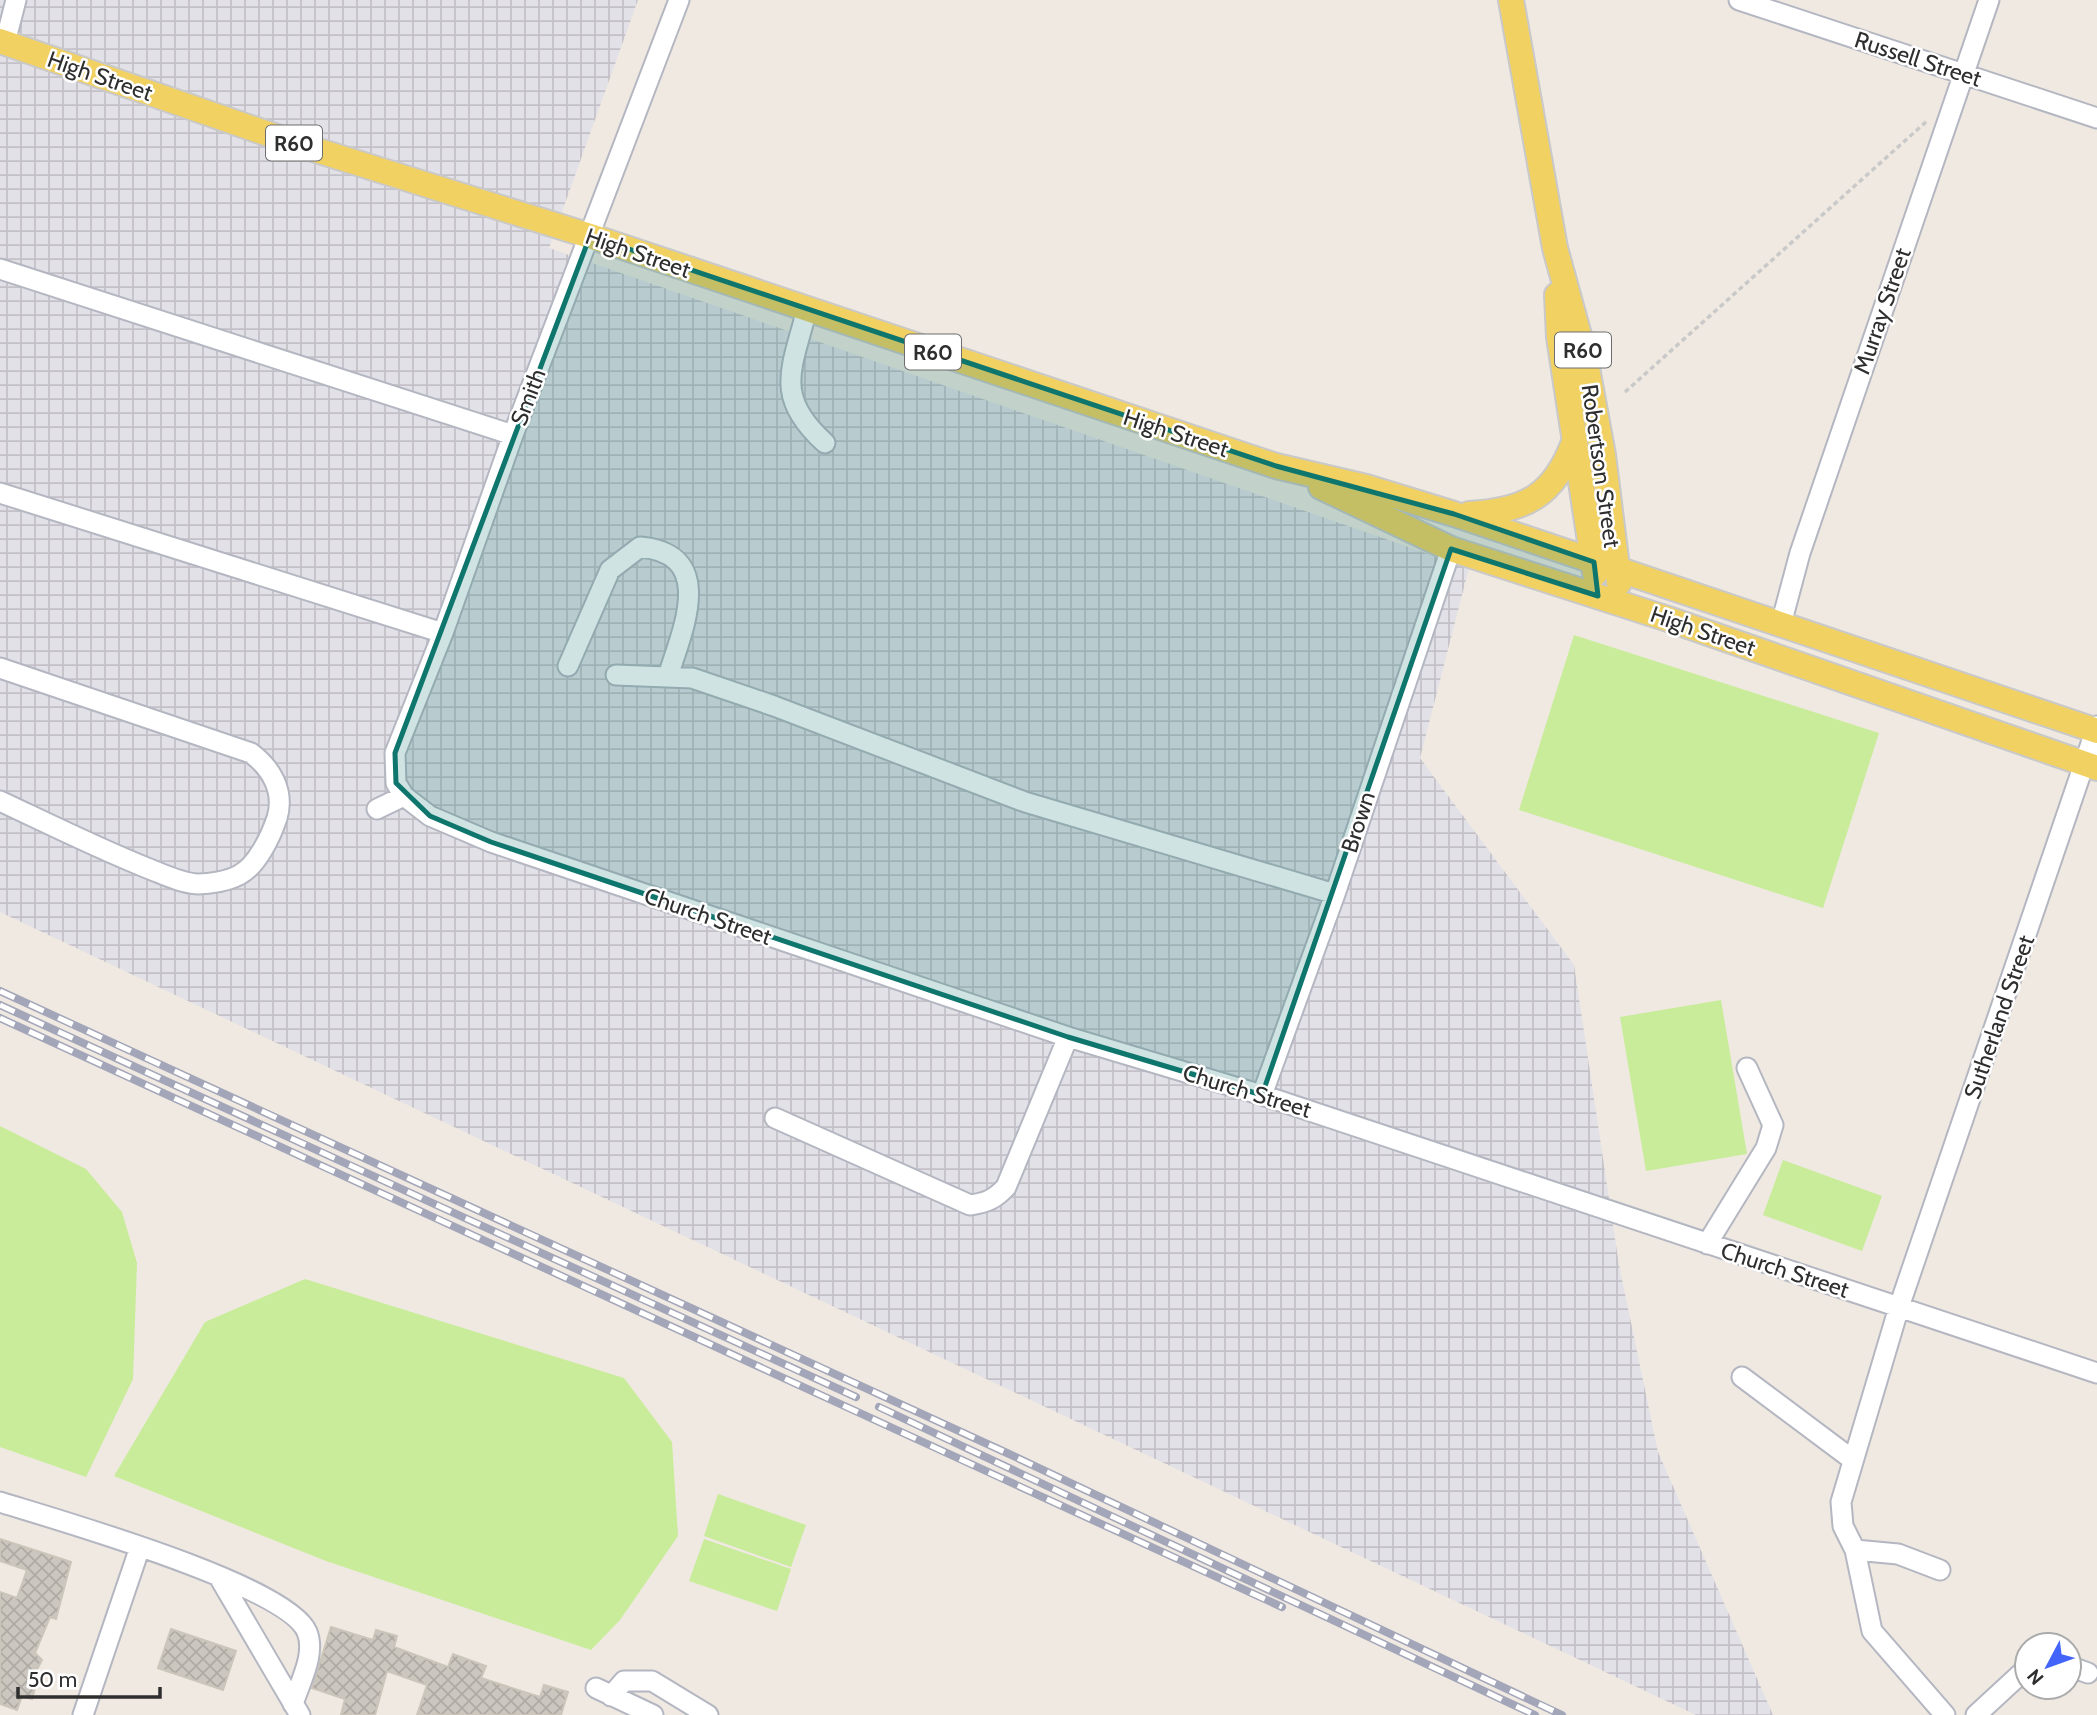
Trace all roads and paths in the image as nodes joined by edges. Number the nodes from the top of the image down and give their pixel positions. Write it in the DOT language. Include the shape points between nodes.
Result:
graph roads {
  1 [pos="16,0"];
  2 [pos="679,0"];
  3 [pos="1511,0"];
  4 [pos="1739,0"];
  5 [pos="1989,0"];
  6 [pos="2,42"];
  7 [pos="1965,75"];
  8 [pos="1955,97"];
  9 [pos="2097,118"];
  10 [pos="590,236"];
  11 [pos="1555,248"];
  12 [pos="0,269"];
  13 [pos="807,309"];
  14 [pos="1625,392"];
  15 [pos="513,435"];
  16 [pos="1575,441"];
  17 [pos="825,443"];
  18 [pos="1276,466"];
  19 [pos="0,493"];
  20 [pos="1454,514"];
  21 [pos="1451,549"];
  22 [pos="1605,565"];
  23 [pos="1598,596"];
  24 [pos="1623,604"];
  25 [pos="1781,624"];
  26 [pos="443,633"];
  27 [pos="568,666"];
  28 [pos="0,668"];
  29 [pos="616,675"];
  30 [pos="668,676"];
  31 [pos="2096,729"];
  32 [pos="2091,765"];
  33 [pos="404,796"];
  34 [pos="0,801"];
  35 [pos="377,809"];
  36 [pos="1335,894"];
  37 [pos="1068,1037"];
  38 [pos="1747,1068"];
  39 [pos="1262,1095"];
  40 [pos="775,1118"];
  41 [pos="1707,1244"];
  42 [pos="1899,1307"];
  43 [pos="2097,1373"];
  44 [pos="1742,1377"];
  45 [pos="1853,1460"];
  46 [pos="0,1502"];
  47 [pos="141,1547"];
  48 [pos="1855,1550"];
  49 [pos="1940,1570"];
  50 [pos="219,1577"];
  51 [pos="2083,1671"];
  52 [pos="2088,1673"];
  53 [pos="2013,1681"];
  54 [pos="297,1709"];
  55 [pos="83,1715"];
  56 [pos="653,1715"];
  57 [pos="708,1715"];
  58 [pos="1944,1715"];
  59 [pos="1976,1715"];
  1 -- 6 [label="street"];
  2 -- 10 [label="street, Smith"];
  3 -- 11 [label="main road, Robertson Street / R60"];
  4 -- 7 [label="street, Russell Street"];
  5 -- 7 [label="street, Murray Street"];
  6 -- 10 [label="main road, High Street / R60" via="300,145"];
  7 -- 8 [label="street, Murray Street"];
  7 -- 9 [label="street, Russell Street"];
  8 -- 14 [label="path"];
  8 -- 25 [label="street, Murray Street" via="1800,554"];
  10 -- 13 [label="main road, High Street / R60"];
  10 -- 15 [label="street, Smith"];
  11 -- 16 [label="main road, Robertson Street / R60" via="1559,337"];
  11 -- 22 [label="main road, Robertson Street / R60" via="1585,357 1602,455"];
  12 -- 15 [label="street"];
  13 -- 17 [label="street" via="790,394 803,420"];
  13 -- 18 [label="main road, High Street / R60"];
  15 -- 26 [label="street, Smith"];
  16 -- 20 [label="main road" via="1560,473 1534,499 1507,511"];
  16 -- 22 [label="main road, Robertson Street / R60"];
  18 -- 20 [label="main road, High Street / R60"];
  18 -- 21 [label="main road, High Street / R60"];
  19 -- 26 [label="street"];
  20 -- 22 [label="main road, High Street / R60"];
  21 -- 23 [label="main road, High Street / R60"];
  21 -- 36 [label="street, Brown"];
  22 -- 23 [label="main road, Robertson Street / R60"];
  22 -- 24 [label="main road, Robertson Street / R60"];
  22 -- 25 [label="main road, High Street"];
  23 -- 24 [label="main road, High Street / R60"];
  24 -- 32 [label="main road, High Street"];
  25 -- 31 [label="main road, High Street"];
  26 -- 33 [label="street, Smith" via="395,752 396,783"];
  27 -- 30 [label="street" via="610,570 640,547 658,549 674,559 688,579 685,621"];
  28 -- 34 [label="street" via="251,753 276,780 279,796 278,817 255,862 240,875 198,884 118,856"];
  29 -- 30 [label="street"];
  30 -- 36 [label="street" via="692,678 774,706 1025,802"];
  31 -- 32 [label="street, Sutherland Street"];
  32 -- 42 [label="street, Sutherland Street"];
  33 -- 35 [label="street"];
  33 -- 37 [label="street, Church Street" via="430,816 491,842"];
  36 -- 39 [label="street, Brown"];
  37 -- 39 [label="street, Church Street"];
  37 -- 40 [label="street" via="1006,1187 983,1204 970,1205"];
  38 -- 41 [label="street" via="1773,1125 1766,1148"];
  39 -- 41 [label="street, Church Street"];
  41 -- 42 [label="street, Church Street"];
  42 -- 43 [label="street, Church Street"];
  42 -- 45 [label="street, Sutherland Street"];
  44 -- 45 [label="street"];
  45 -- 48 [label="street, Sutherland Street" via="1840,1513"];
  46 -- 47 [label="street"];
  47 -- 50 [label="street"];
  47 -- 55 [label="street"];
  48 -- 49 [label="street" via="1898,1555"];
  48 -- 58 [label="street, Sutherland Street" via="1872,1631"];
  50 -- 54 [label="street"];
  50 -- 54 [label="street" via="269,1598 290,1612 307,1632 310,1652"];
  51 -- 52 [label="street"];
  53 -- 59 [label="street"];
  56 -- 57 [label="street" via="603,1692 624,1681 652,1681"];
}
